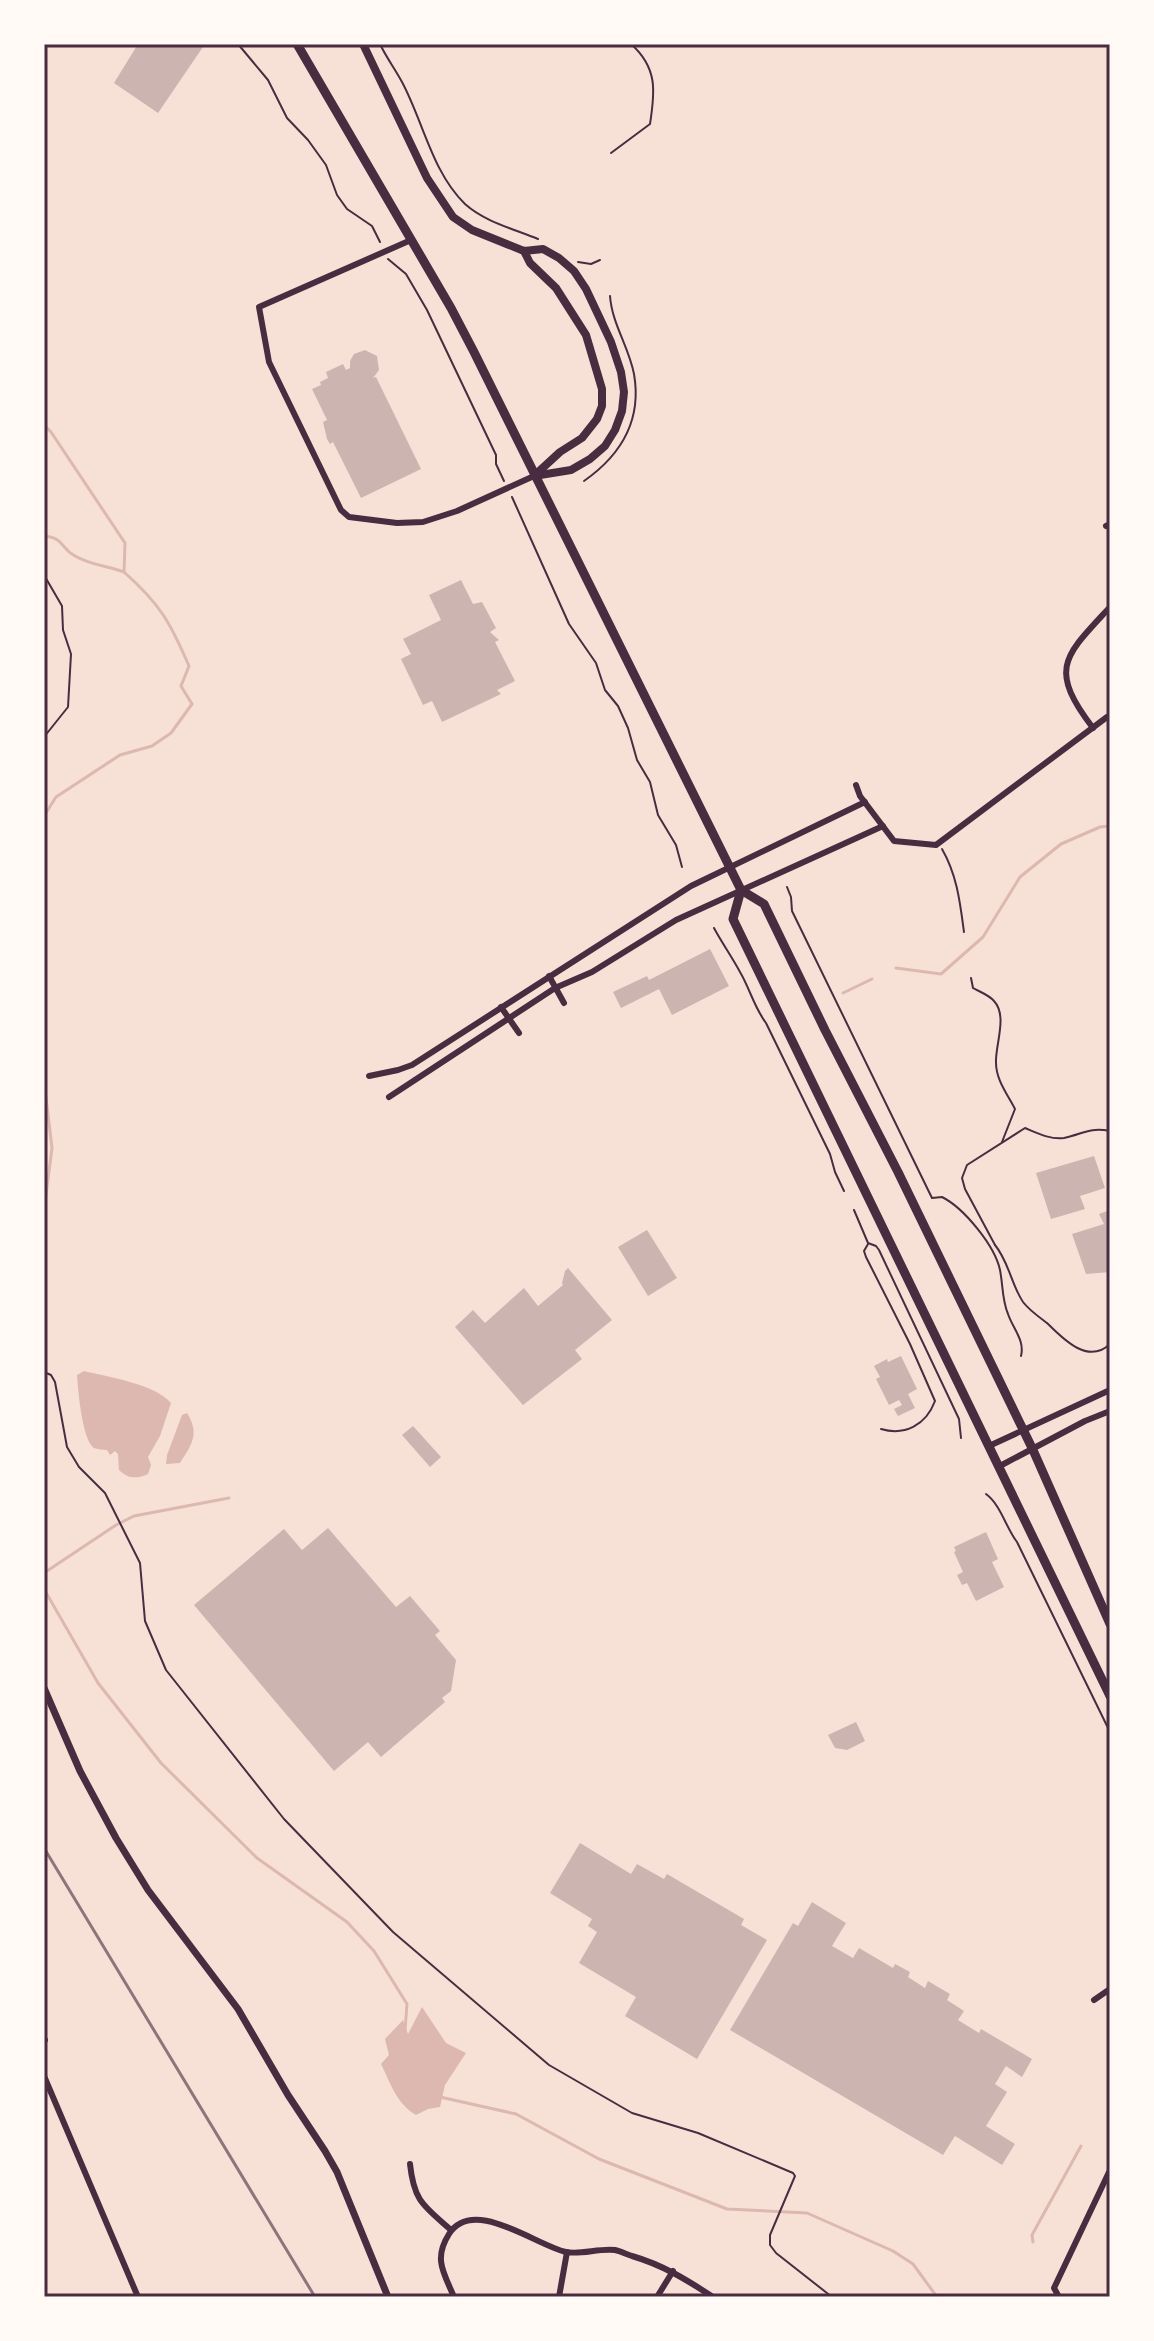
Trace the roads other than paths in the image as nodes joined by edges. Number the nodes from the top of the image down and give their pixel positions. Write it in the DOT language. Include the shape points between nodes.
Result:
graph roads {
  1 [pos="297,44"];
  2 [pos="363,44"];
  3 [pos="411,240"];
  4 [pos="524,251"];
  5 [pos="534,476"];
  6 [pos="1110,607"];
  7 [pos="1107,717"];
  8 [pos="1093,728"];
  9 [pos="856,785"];
  10 [pos="865,802"];
  11 [pos="883,826"];
  12 [pos="729,867"];
  13 [pos="741,890"];
  14 [pos="549,976"];
  15 [pos="555,988"];
  16 [pos="564,1003"];
  17 [pos="501,1007"];
  18 [pos="508,1018"];
  19 [pos="519,1033"];
  20 [pos="369,1076"];
  21 [pos="389,1097"];
  22 [pos="1110,1390"];
  23 [pos="1110,1411"];
  24 [pos="1022,1432"];
  25 [pos="989,1446"];
  26 [pos="1033,1450"];
  27 [pos="998,1467"];
  28 [pos="1110,1624"];
  29 [pos="44,1688"];
  30 [pos="1110,1696"];
  31 [pos="1110,1989"];
  32 [pos="1094,2000"];
  33 [pos="44,2076"];
  34 [pos="410,2164"];
  35 [pos="1110,2170"];
  36 [pos="451,2230"];
  37 [pos="567,2252"];
  38 [pos="673,2271"];
  39 [pos="138,2297"];
  40 [pos="388,2297"];
  41 [pos="454,2297"];
  42 [pos="559,2297"];
  43 [pos="657,2297"];
  44 [pos="713,2297"];
  45 [pos="1059,2297"];
  1 -- 3 [label="main road"];
  2 -- 4 [label="main road" via="427,178 453,217"];
  3 -- 5 [label="main road" via="474,352"];
  3 -- 5 [label="street" via="259,307 269,362 341,510 349,517 423,522"];
  4 -- 5 [label="main road" via="586,335 602,389 597,419 582,438"];
  4 -- 5 [label="main road" via="543,249 574,271 611,342 624,392 622,411 605,446 571,470"];
  5 -- 12 [label="main road"];
  6 -- 8 [label="street" via="1073,648 1066,667 1072,700"];
  7 -- 8 [label="street"];
  8 -- 11 [label="street" via="936,845 894,841"];
  9 -- 10 [label="street"];
  10 -- 11 [label="street"];
  10 -- 12 [label="street"];
  11 -- 13 [label="street"];
  12 -- 13 [label="main road"];
  12 -- 14 [label="street"];
  13 -- 15 [label="street"];
  13 -- 24 [label="main road" via="764,904"];
  13 -- 25 [label="main road" via="733,919"];
  14 -- 15 [label="street"];
  14 -- 17 [label="street"];
  15 -- 16 [label="street"];
  15 -- 18 [label="street"];
  17 -- 18 [label="street"];
  17 -- 20 [label="street" via="412,1065"];
  18 -- 19 [label="street"];
  18 -- 21 [label="street"];
  22 -- 24 [label="street"];
  23 -- 26 [label="street"];
  24 -- 25 [label="street"];
  24 -- 26 [label="main road"];
  25 -- 27 [label="main road"];
  26 -- 27 [label="street"];
  26 -- 28 [label="main road"];
  27 -- 30 [label="main road"];
  29 -- 40 [label="street" via="116,1838 238,2009 331,2162"];
  31 -- 32 [label="street"];
  33 -- 39 [label="street"];
  34 -- 36 [label="street" via="421,2202"];
  35 -- 45 [label="street" via="1054,2288"];
  36 -- 37 [label="street" via="485,2220"];
  36 -- 41 [label="street" via="440,2259"];
  37 -- 38 [label="street" via="616,2250"];
  37 -- 42 [label="street"];
  38 -- 43 [label="street"];
  38 -- 44 [label="street"];
}
